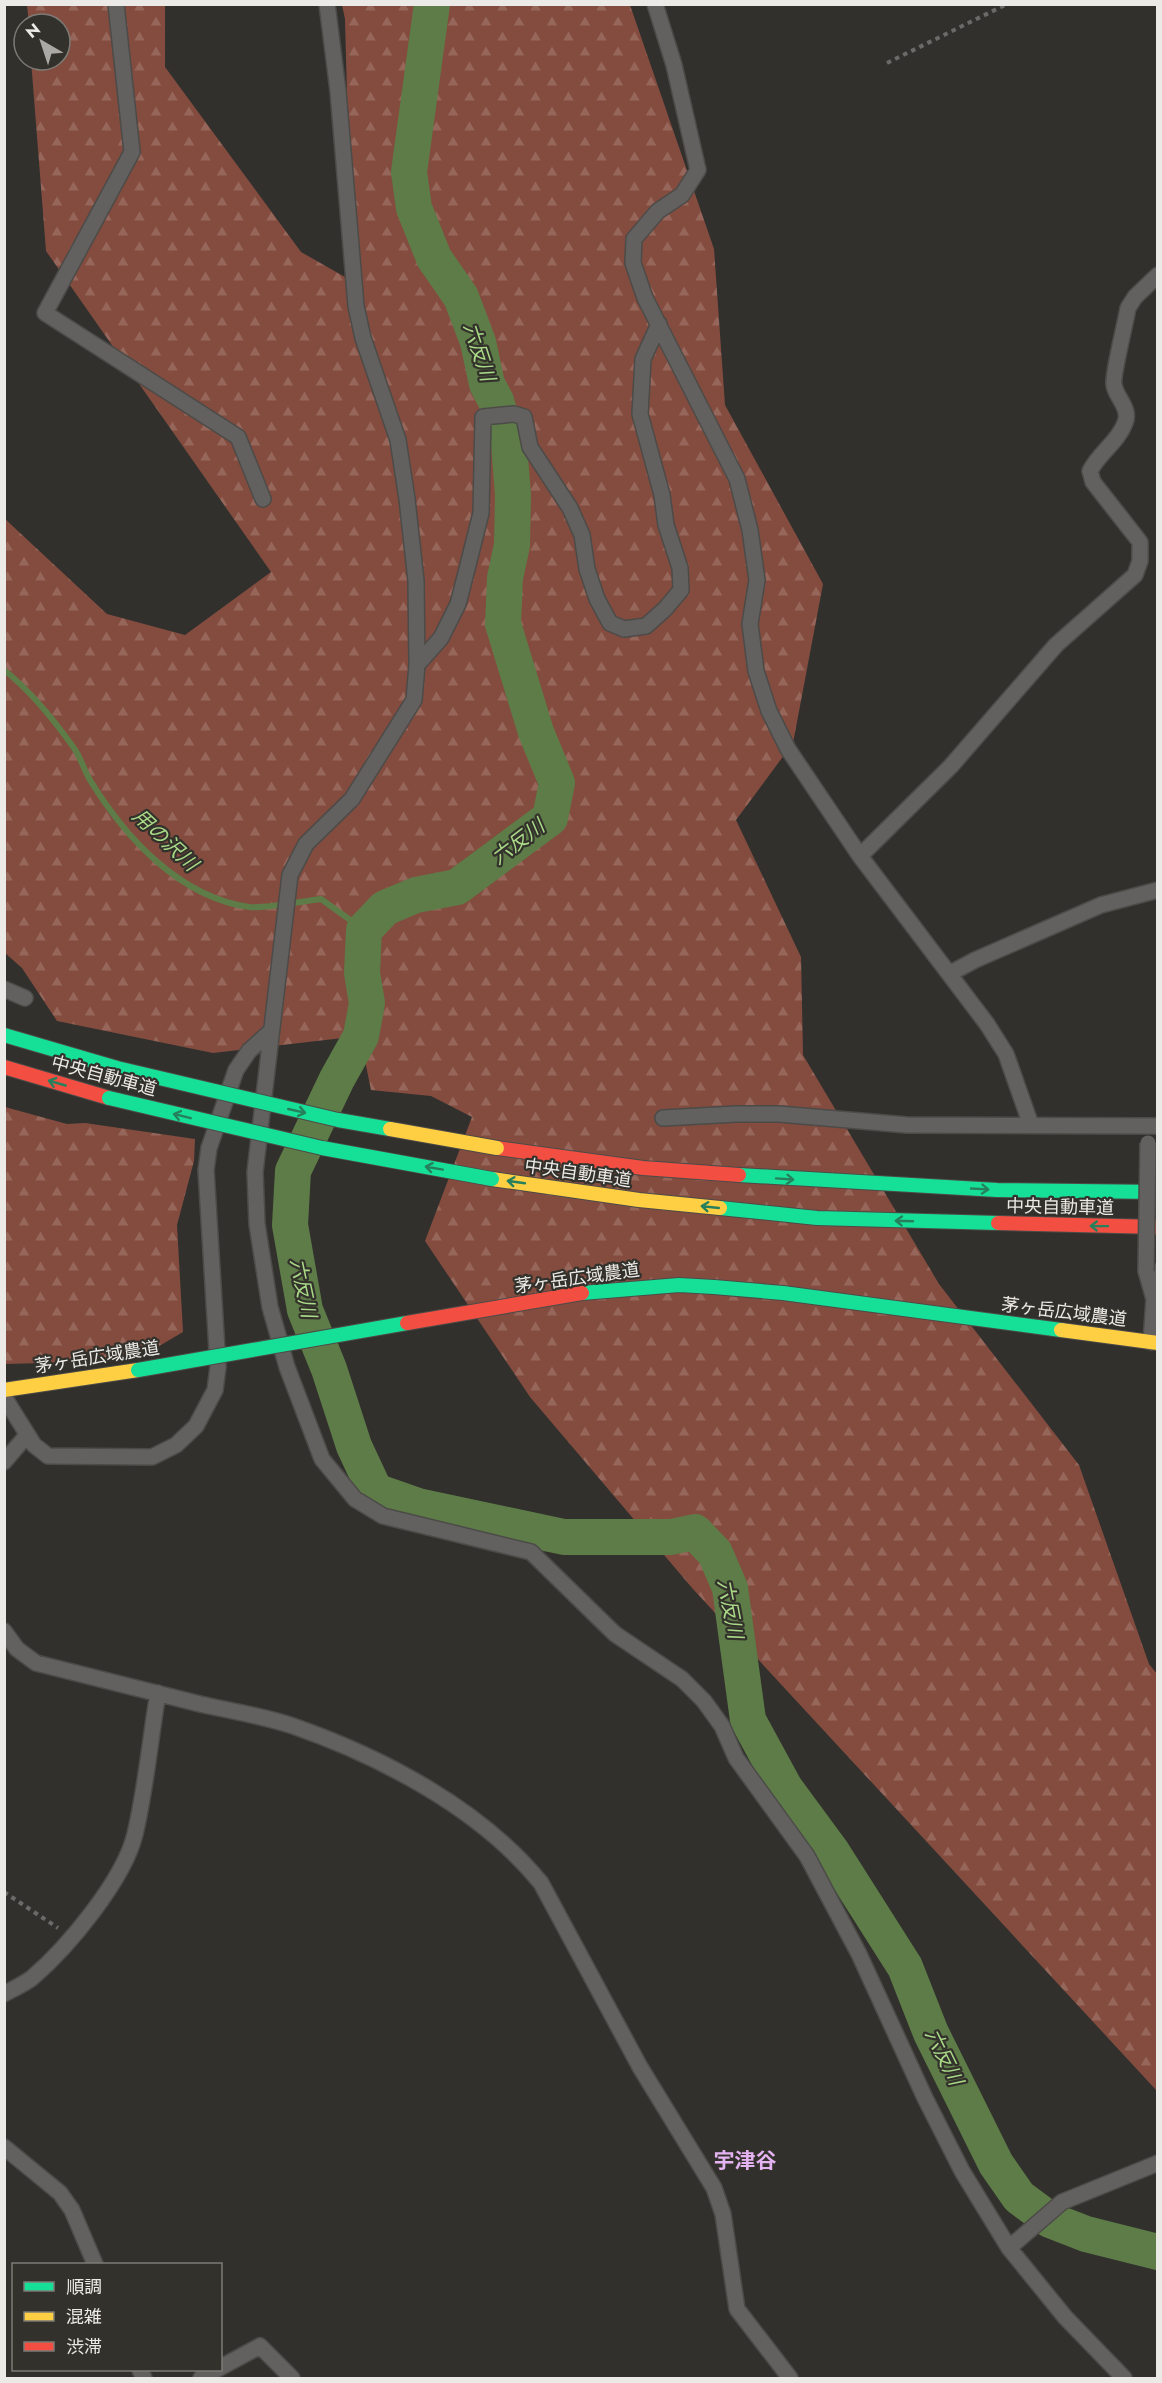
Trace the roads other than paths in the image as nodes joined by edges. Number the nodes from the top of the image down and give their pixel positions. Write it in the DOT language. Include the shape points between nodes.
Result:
graph roads {
  1 [pos="116,4"];
  2 [pos="327,4"];
  3 [pos="655,4"];
  4 [pos="1158,275"];
  5 [pos="659,324"];
  6 [pos="263,499"];
  7 [pos="417,665"];
  8 [pos="860,856"];
  9 [pos="1158,890"];
  10 [pos="949,974"];
  11 [pos="4,989"];
  12 [pos="25,998"];
  13 [pos="271,1031"];
  14 [pos="4,1035"];
  15 [pos="4,1067"];
  16 [pos="663,1118"];
  17 [pos="1031,1125"];
  18 [pos="1154,1126"];
  19 [pos="1158,1192"];
  20 [pos="1158,1227"];
  21 [pos="1152,1271"];
  22 [pos="1154,1342"];
  23 [pos="4,1390"];
  24 [pos="4,1397"];
  25 [pos="27,1436"];
  26 [pos="4,1462"];
  27 [pos="4,1631"];
  28 [pos="158,1693"];
  29 [pos="4,1994"];
  30 [pos="4,2147"];
  31 [pos="1158,2163"];
  32 [pos="1010,2248"];
  33 [pos="94,2263"];
  34 [pos="222,2367"];
  35 [pos="215,2371"];
  36 [pos="201,2379"];
  37 [pos="292,2379"];
  38 [pos="790,2379"];
  39 [pos="1124,2379"];
  1 -- 6 [label="street" via="132,152 45,313 238,437"];
  2 -- 7 [label="street" via="356,306 398,440 407,499 416,581"];
  3 -- 5 [label="street" via="674,65 698,170 682,195 658,211 634,239 633,263"];
  4 -- 8 [label="street" via="1128,308 1113,384 1126,409 1126,420 1120,434 1090,471 1093,482 1140,542 1135,575 1056,645 951,766"];
  5 -- 7 [label="street" via="643,359 640,414 680,568 681,590 646,626 624,628 610,623 586,569 582,535 570,508 530,447 524,417 483,417 481,513 458,604 441,638"];
  5 -- 8 [label="street" via="737,479 757,580 750,624 756,670 769,711 788,748"];
  7 -- 13 [label="street" via="414,700 403,719 352,799 306,844 290,875"];
  8 -- 10 [label="street"];
  9 -- 10 [label="street" via="1101,905"];
  10 -- 17 [label="street" via="1006,1054"];
  11 -- 12 [label="street"];
  13 -- 25 [label="street" via="249,1051 236,1070 209,1148 206,1170 218,1367 208,1407 196,1426 176,1445 152,1457 48,1456"];
  13 -- 32 [label="street" via="255,1172 257,1224 270,1307 287,1367 322,1459 355,1499 383,1516 531,1552 615,1634 682,1679 704,1701 722,1726 736,1758 807,1856 859,1954 962,2171"];
  14 -- 19 [label="main road, 中央自動車道, one-way, bridge" via="117,1068 338,1120 643,1168 996,1190"];
  20 -- 15 [label="main road, 中央自動車道, one-way, bridge" via="817,1218 639,1200 492,1179 322,1148 109,1098"];
  16 -- 17 [label="street" via="779,1114 907,1125"];
  17 -- 18 [label="street"];
  18 -- 21 [label="street, bridge" via="1149,1143"];
  21 -- 22 [label="street"];
  22 -- 23 [label="main road, 茅ヶ岳広域農道, bridge" via="783,1293 679,1285 582,1293"];
  24 -- 25 [label="street"];
  25 -- 26 [label="street"];
  27 -- 28 [label="street" via="17,1649 36,1663"];
  28 -- 29 [label="street" via="135,1835 124,1864 71,1937 31,1979"];
  28 -- 38 [label="street" via="291,1726 351,1748 417,1783 483,1826 521,1859 541,1883 640,2067 714,2188 723,2214 737,2309"];
  30 -- 33 [label="street" via="60,2193 72,2210"];
  31 -- 32 [label="street" via="1062,2202"];
  32 -- 39 [label="street" via="1065,2318"];
  34 -- 37 [label="street" via="260,2346"];
  35 -- 36 [label="street"];
}
